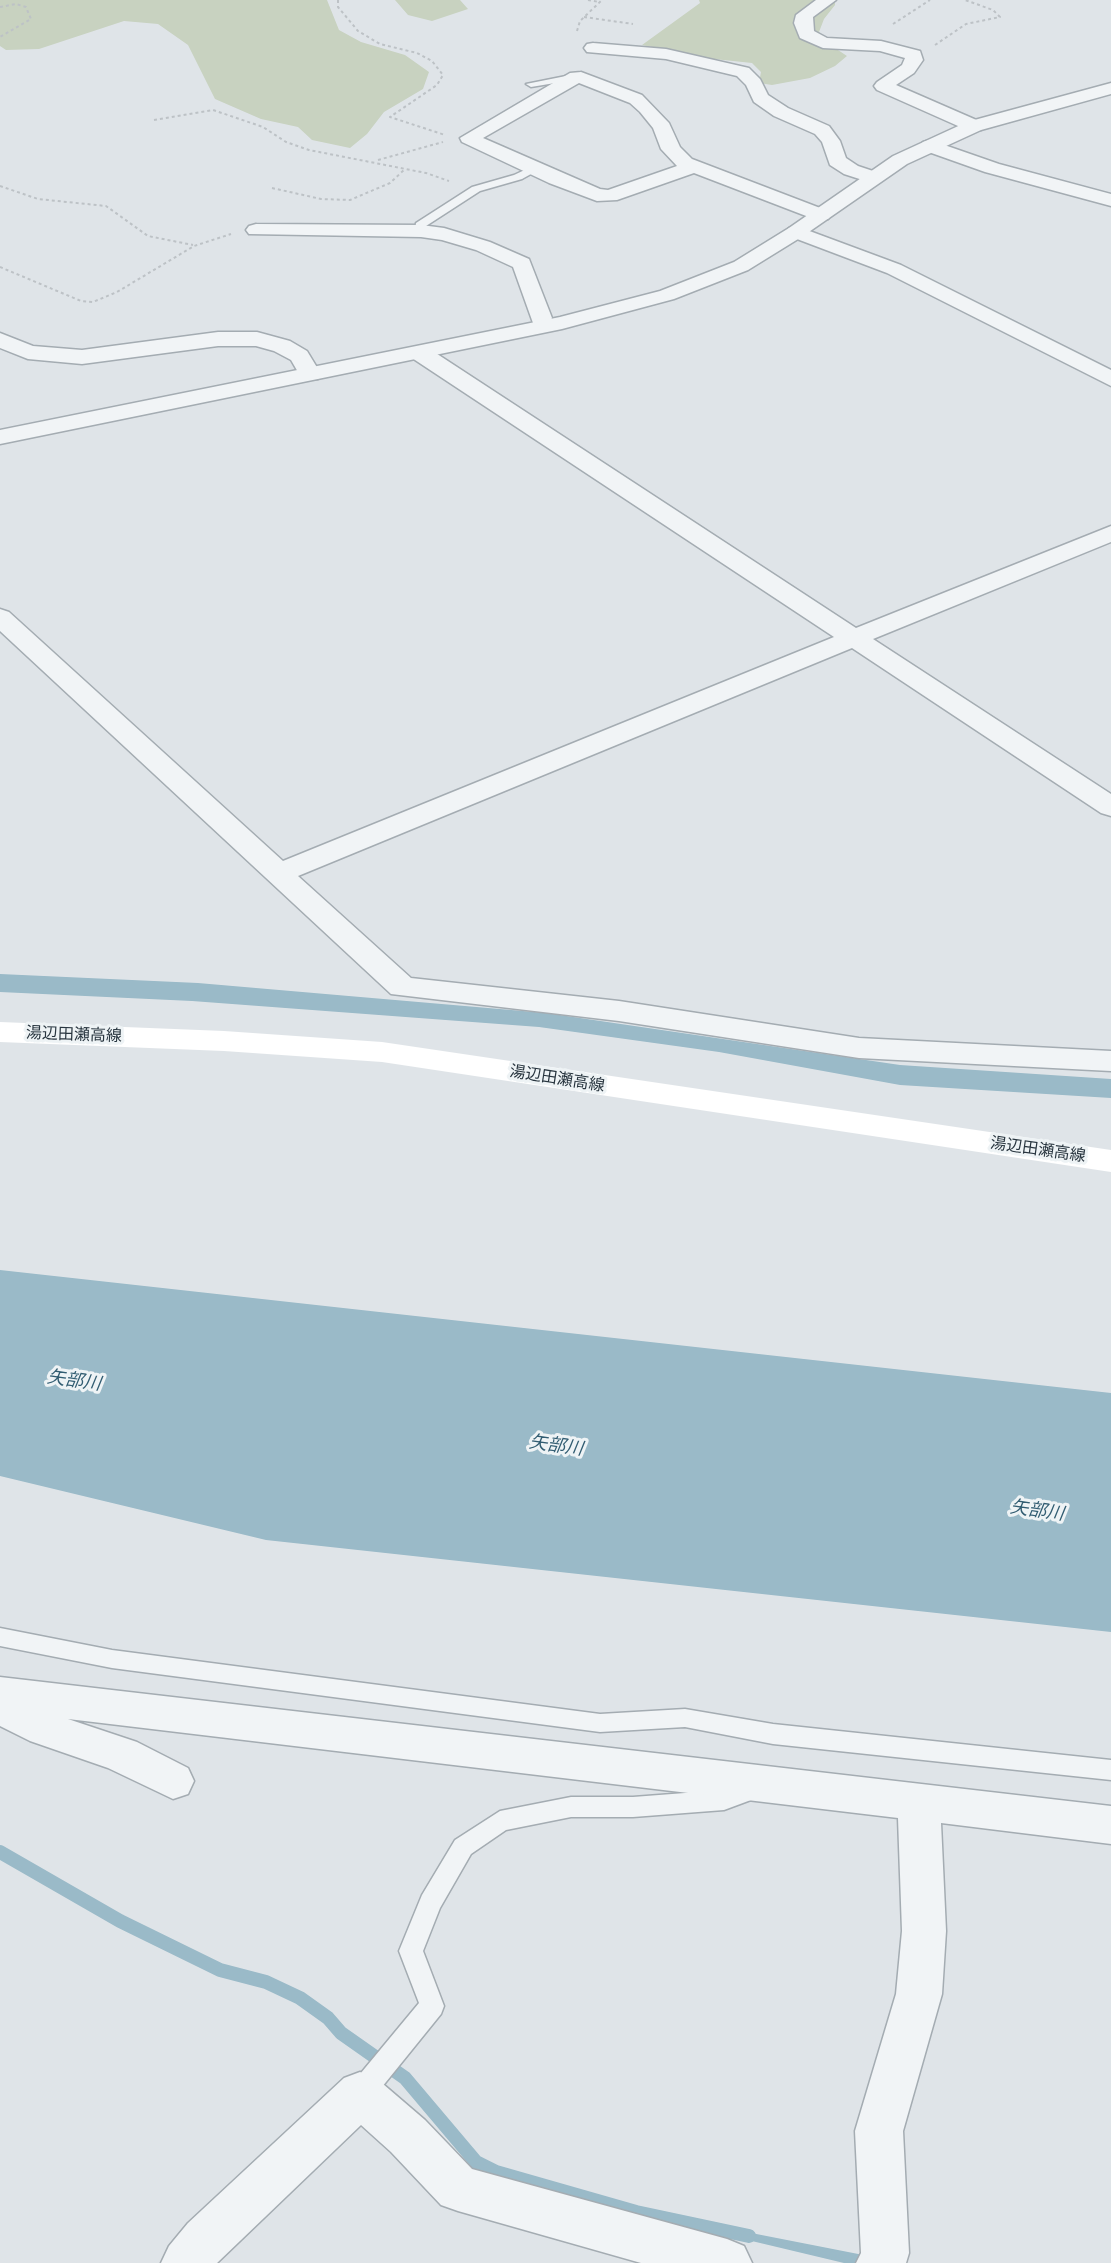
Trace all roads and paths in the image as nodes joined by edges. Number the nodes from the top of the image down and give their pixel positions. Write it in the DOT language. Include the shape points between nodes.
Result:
graph roads {
  1 [pos="338,0"];
  2 [pos="588,0"];
  3 [pos="828,0"];
  4 [pos="930,0"];
  5 [pos="965,0"];
  6 [pos="599,2"];
  7 [pos="0,7"];
  8 [pos="584,17"];
  9 [pos="633,24"];
  10 [pos="0,37"];
  11 [pos="871,46"];
  12 [pos="594,48"];
  13 [pos="914,55"];
  14 [pos="576,77"];
  15 [pos="531,84"];
  16 [pos="1111,88"];
  17 [pos="154,120"];
  18 [pos="974,126"];
  19 [pos="462,138"];
  20 [pos="930,146"];
  21 [pos="378,160"];
  22 [pos="694,167"];
  23 [pos="405,169"];
  24 [pos="535,169"];
  25 [pos="875,178"];
  26 [pos="0,186"];
  27 [pos="272,188"];
  28 [pos="476,189"];
  29 [pos="1111,200"];
  30 [pos="821,215"];
  31 [pos="256,230"];
  32 [pos="421,231"];
  33 [pos="796,232"];
  34 [pos="194,246"];
  35 [pos="0,267"];
  36 [pos="541,318"];
  37 [pos="0,340"];
  38 [pos="420,353"];
  39 [pos="310,374"];
  40 [pos="1111,379"];
  41 [pos="0,437"];
  42 [pos="1111,533"];
  43 [pos="0,617"];
  44 [pos="854,637"];
  45 [pos="1111,807"];
  46 [pos="277,874"];
  47 [pos="0,1032"];
  48 [pos="1111,1061"];
  49 [pos="1111,1161"];
  50 [pos="0,1638"];
  51 [pos="4,1709"];
  52 [pos="1111,1770"];
  53 [pos="173,1781"];
  54 [pos="767,1784"];
  55 [pos="919,1802"];
  56 [pos="1066,1820"];
  57 [pos="1111,1825"];
  58 [pos="1111,1844"];
  59 [pos="360,2094"];
  60 [pos="186,2263"];
  61 [pos="727,2263"];
  62 [pos="881,2263"];
  1 -- 19 [label="path" via="338,7 358,31 380,44 417,53 432,61 443,75 437,85 390,117"];
  2 -- 6 [label="path"];
  3 -- 11 [label="street" via="805,15 806,34 823,43"];
  4 -- 11 [label="path" via="890,26"];
  5 -- 13 [label="path" via="993,10 1000,17 966,24 927,52"];
  7 -- 10 [label="path" via="26,7 31,19"];
  8 -- 9 [label="path"];
  11 -- 13 [label="street"];
  12 -- 25 [label="street" via="666,54 743,72 754,83 760,98 822,130 831,141 837,161"];
  13 -- 18 [label="street" via="908,69 883,86"];
  14 -- 15 [label="lane"];
  14 -- 19 [label="street"];
  14 -- 22 [label="street" via="608,87 647,108 662,127 671,150"];
  16 -- 18 [label="street"];
  17 -- 23 [label="path" via="213,110 309,150"];
  18 -- 20 [label="street"];
  19 -- 21 [label="path"];
  19 -- 24 [label="street"];
  20 -- 25 [label="street"];
  20 -- 29 [label="street" via="992,168"];
  22 -- 24 [label="street" via="610,196 597,195"];
  22 -- 30 [label="street"];
  23 -- 27 [label="path" via="390,183 351,200 321,199"];
  23 -- 28 [label="path"];
  24 -- 28 [label="lane"];
  25 -- 30 [label="street"];
  26 -- 34 [label="path" via="38,199 106,206 148,236"];
  28 -- 32 [label="lane" via="420,225"];
  30 -- 33 [label="street"];
  31 -- 32 [label="street"];
  31 -- 34 [label="path"];
  32 -- 36 [label="street" via="473,243 522,263"];
  33 -- 38 [label="street" via="741,266 667,296"];
  33 -- 40 [label="street" via="894,269"];
  34 -- 35 [label="path" via="93,302 81,301"];
  37 -- 39 [label="street" via="40,354 82,357 218,339 257,339 282,345 299,356"];
  38 -- 39 [label="street"];
  38 -- 44 [label="street"];
  39 -- 41 [label="street"];
  42 -- 44 [label="street"];
  43 -- 46 [label="street"];
  44 -- 45 [label="street"];
  44 -- 46 [label="street"];
  46 -- 48 [label="street" via="402,987 619,1011 860,1048"];
  47 -- 49 [label="main road, 湯辺田瀬高線" via="382,1052"];
  50 -- 52 [label="lane" via="112,1659 600,1723 685,1718 772,1734"];
  51 -- 53 [label="street" via="122,1755"];
  51 -- 54 [label="street" via="65,1701"];
  54 -- 55 [label="street"];
  54 -- 59 [label="lane" via="724,1800 633,1808 570,1807 500,1821 463,1847 430,1903 411,1951 432,2006"];
  55 -- 56 [label="street"];
  55 -- 62 [label="street" via="924,1931 919,1994 879,2132 885,2253"];
  56 -- 57 [label="street"];
  56 -- 58 [label="lane"];
  59 -- 60 [label="street" via="205,2240"];
  59 -- 61 [label="street" via="458,2188"];
}
